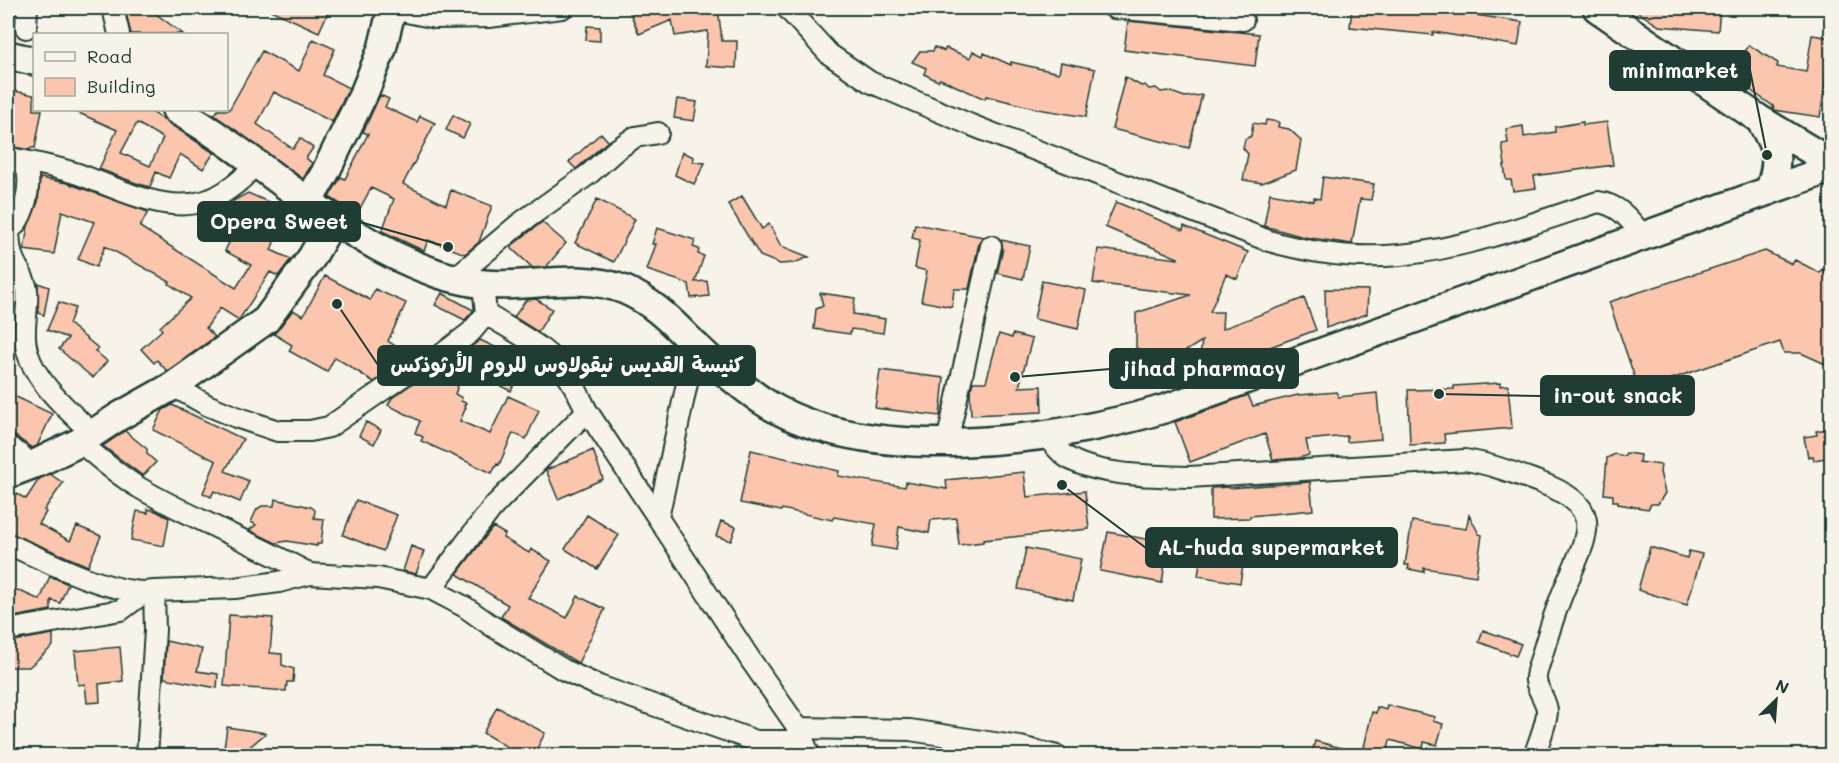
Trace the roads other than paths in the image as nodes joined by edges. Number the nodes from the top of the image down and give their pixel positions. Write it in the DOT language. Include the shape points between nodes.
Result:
graph roads {
  1 [pos="27,8"];
  2 [pos="113,8"];
  3 [pos="392,8"];
  4 [pos="562,8"];
  5 [pos="787,8"];
  6 [pos="1114,8"];
  7 [pos="1597,8"];
  8 [pos="1243,20"];
  9 [pos="26,28"];
  10 [pos="119,33"];
  11 [pos="8,55"];
  12 [pos="33,61"];
  13 [pos="178,111"];
  14 [pos="1759,119"];
  15 [pos="658,133"];
  16 [pos="11,158"];
  17 [pos="254,162"];
  18 [pos="1832,163"];
  19 [pos="1832,168"];
  20 [pos="1769,191"];
  21 [pos="308,202"];
  22 [pos="333,220"];
  23 [pos="8,226"];
  24 [pos="8,233"];
  25 [pos="1643,236"];
  26 [pos="991,246"];
  27 [pos="456,277"];
  28 [pos="483,284"];
  29 [pos="486,315"];
  30 [pos="695,346"];
  31 [pos="173,386"];
  32 [pos="587,411"];
  33 [pos="1045,435"];
  34 [pos="87,438"];
  35 [pos="947,442"];
  36 [pos="8,446"];
  37 [pos="17,471"];
  38 [pos="658,518"];
  39 [pos="8,544"];
  40 [pos="310,574"];
  41 [pos="431,589"];
  42 [pos="150,591"];
  43 [pos="8,630"];
  44 [pos="804,742"];
  45 [pos="147,756"];
  46 [pos="1057,756"];
  47 [pos="1534,756"];
  1 -- 9 [label="street"];
  2 -- 10 [label="street"];
  3 -- 4 [label="street" via="436,18 489,17"];
  3 -- 21 [label="main road" via="382,49 365,91"];
  5 -- 25 [label="street" via="829,54 870,82 1269,241 1352,256 1427,252 1598,202 1619,209"];
  6 -- 8 [label="street"];
  7 -- 14 [label="main road"];
  11 -- 12 [label="main road"];
  13 -- 17 [label="main road"];
  14 -- 18 [label="main road"];
  14 -- 20 [label="main road" via="1772,140 1777,158"];
  15 -- 27 [label="street" via="635,137 616,150"];
  16 -- 17 [label="street" via="63,169 123,192 179,205 209,201 222,194 248,174"];
  16 -- 23 [label="street" via="27,170 28,181 17,222"];
  17 -- 21 [label="main road"];
  19 -- 20 [label="main road"];
  20 -- 25 [label="main road"];
  21 -- 22 [label="main road"];
  22 -- 27 [label="main road" via="410,262"];
  22 -- 31 [label="main road" via="312,257 266,320"];
  24 -- 34 [label="street" via="27,291 26,348 33,364"];
  25 -- 33 [label="main road" via="1167,408 1132,419"];
  26 -- 35 [label="street"];
  27 -- 28 [label="main road"];
  28 -- 29 [label="street"];
  28 -- 30 [label="main road" via="566,280 624,290 667,315"];
  29 -- 31 [label="street" via="441,355 413,369 329,427 278,430 217,409"];
  29 -- 32 [label="street" via="559,364"];
  30 -- 35 [label="main road" via="731,379 763,401 819,427 883,441"];
  30 -- 38 [label="street"];
  31 -- 34 [label="main road"];
  32 -- 38 [label="street"];
  32 -- 41 [label="street" via="492,508"];
  33 -- 35 [label="main road"];
  33 -- 47 [label="street" via="1064,455 1083,465 1148,476 1189,477 1465,460 1507,470 1572,498 1587,520 1586,536 1554,616 1536,679 1547,711"];
  34 -- 37 [label="main road"];
  34 -- 40 [label="street" via="100,459 137,486"];
  36 -- 37 [label="street" via="22,456"];
  38 -- 44 [label="street"];
  39 -- 42 [label="street" via="130,592"];
  40 -- 41 [label="street" via="378,578"];
  40 -- 42 [label="street" via="235,588"];
  41 -- 44 [label="street" via="564,670 599,686 756,741"];
  42 -- 43 [label="street" via="121,610"];
  42 -- 45 [label="street" via="155,630"];
  44 -- 46 [label="street" via="910,730"];
}
